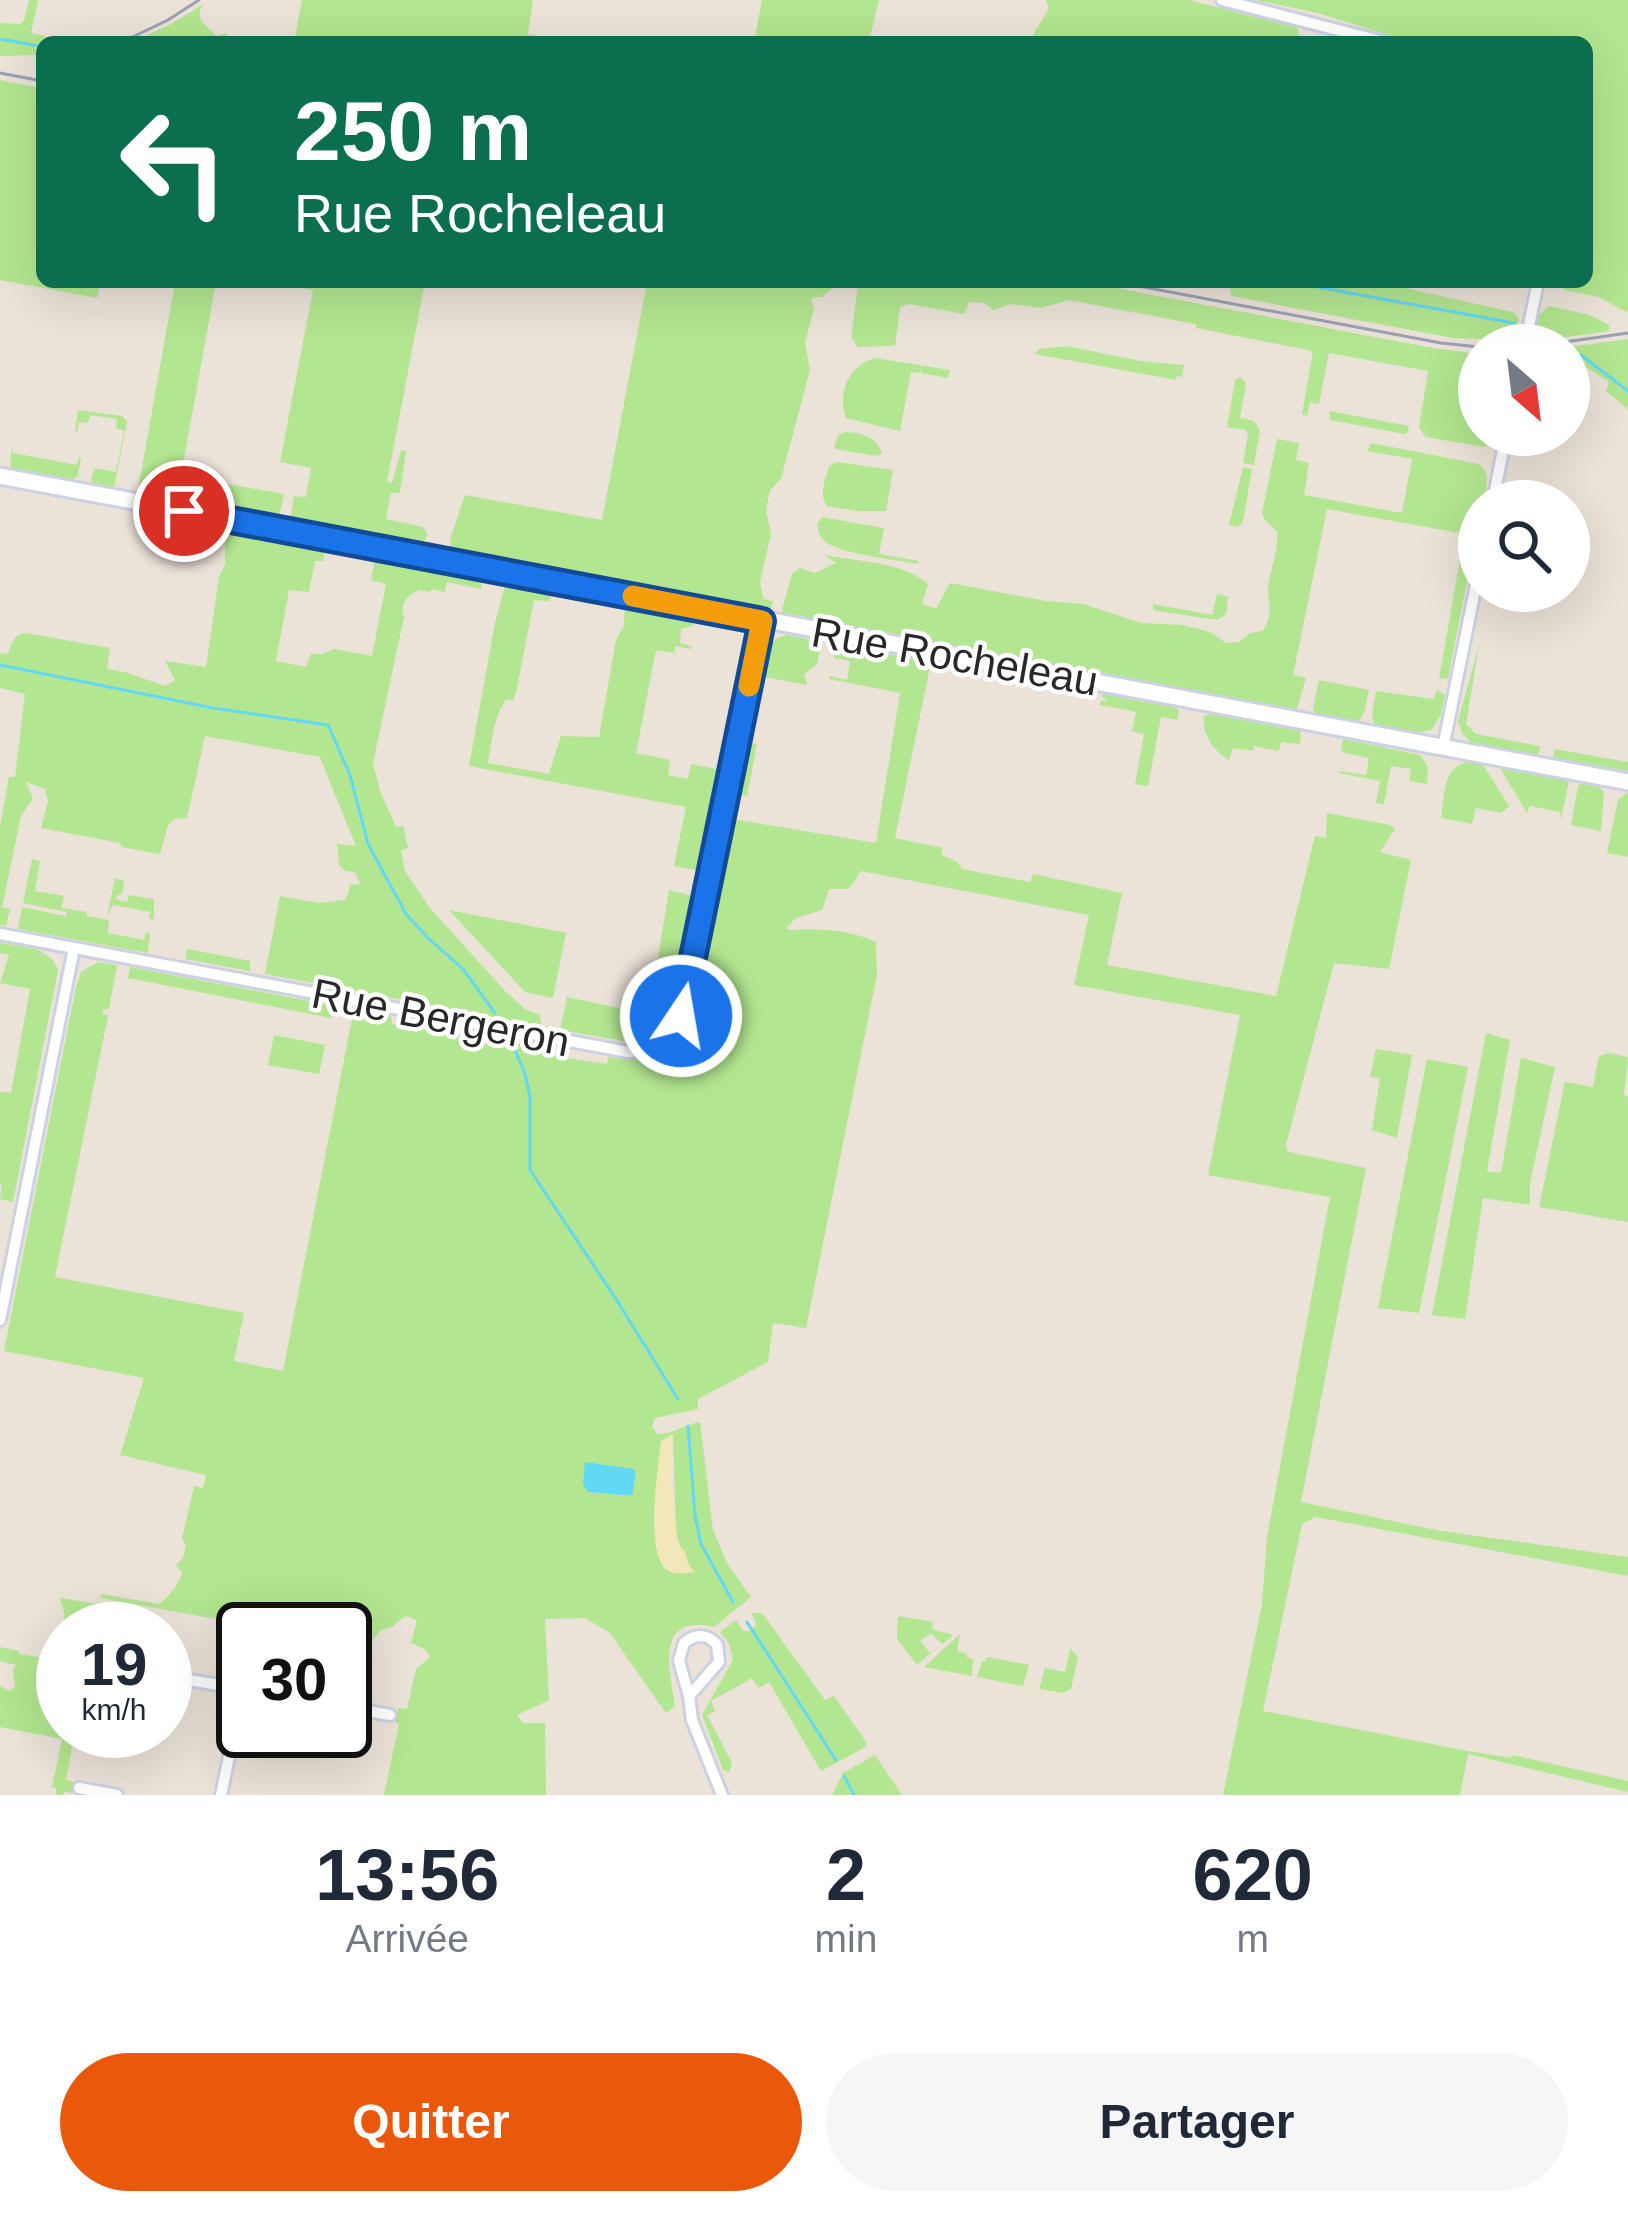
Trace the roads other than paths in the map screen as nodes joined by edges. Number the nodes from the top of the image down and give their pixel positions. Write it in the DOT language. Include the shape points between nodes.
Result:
graph roads {
  1 [pos="1222,0"];
  2 [pos="1361,36"];
  3 [pos="1537,288"];
  4 [pos="1529,324"];
  5 [pos="0,476"];
  6 [pos="1471,612"];
  7 [pos="762,621"];
  8 [pos="1443,748"];
  9 [pos="1628,782"];
  10 [pos="0,934"];
  11 [pos="74,948"];
  12 [pos="0,1320"];
  13 [pos="689,1696"];
  14 [pos="372,1711"];
  15 [pos="389,1714"];
  16 [pos="229,1758"];
  17 [pos="79,1788"];
  18 [pos="116,1795"];
  19 [pos="221,1795"];
  20 [pos="722,1795"];
  1 -- 2 [label="street"];
  3 -- 4 [label="street"];
  5 -- 7 [label="street, Rue Rocheleau"];
  6 -- 8 [label="street"];
  7 -- 8 [label="street, Rue Rocheleau"];
  7 -- 11 [label="street, Rue Bergeron" via="685,1005 672,1034 651,1049 628,1052"];
  8 -- 9 [label="street, Rue Rocheleau"];
  10 -- 11 [label="street, Rue Bergeron"];
  11 -- 12 [label="street"];
  13 -- 13 [label="street" via="719,1662 707,1636 687,1640 679,1652"];
  13 -- 20 [label="street"];
  14 -- 15 [label="street"];
  16 -- 19 [label="street"];
  17 -- 18 [label="street"];
}
